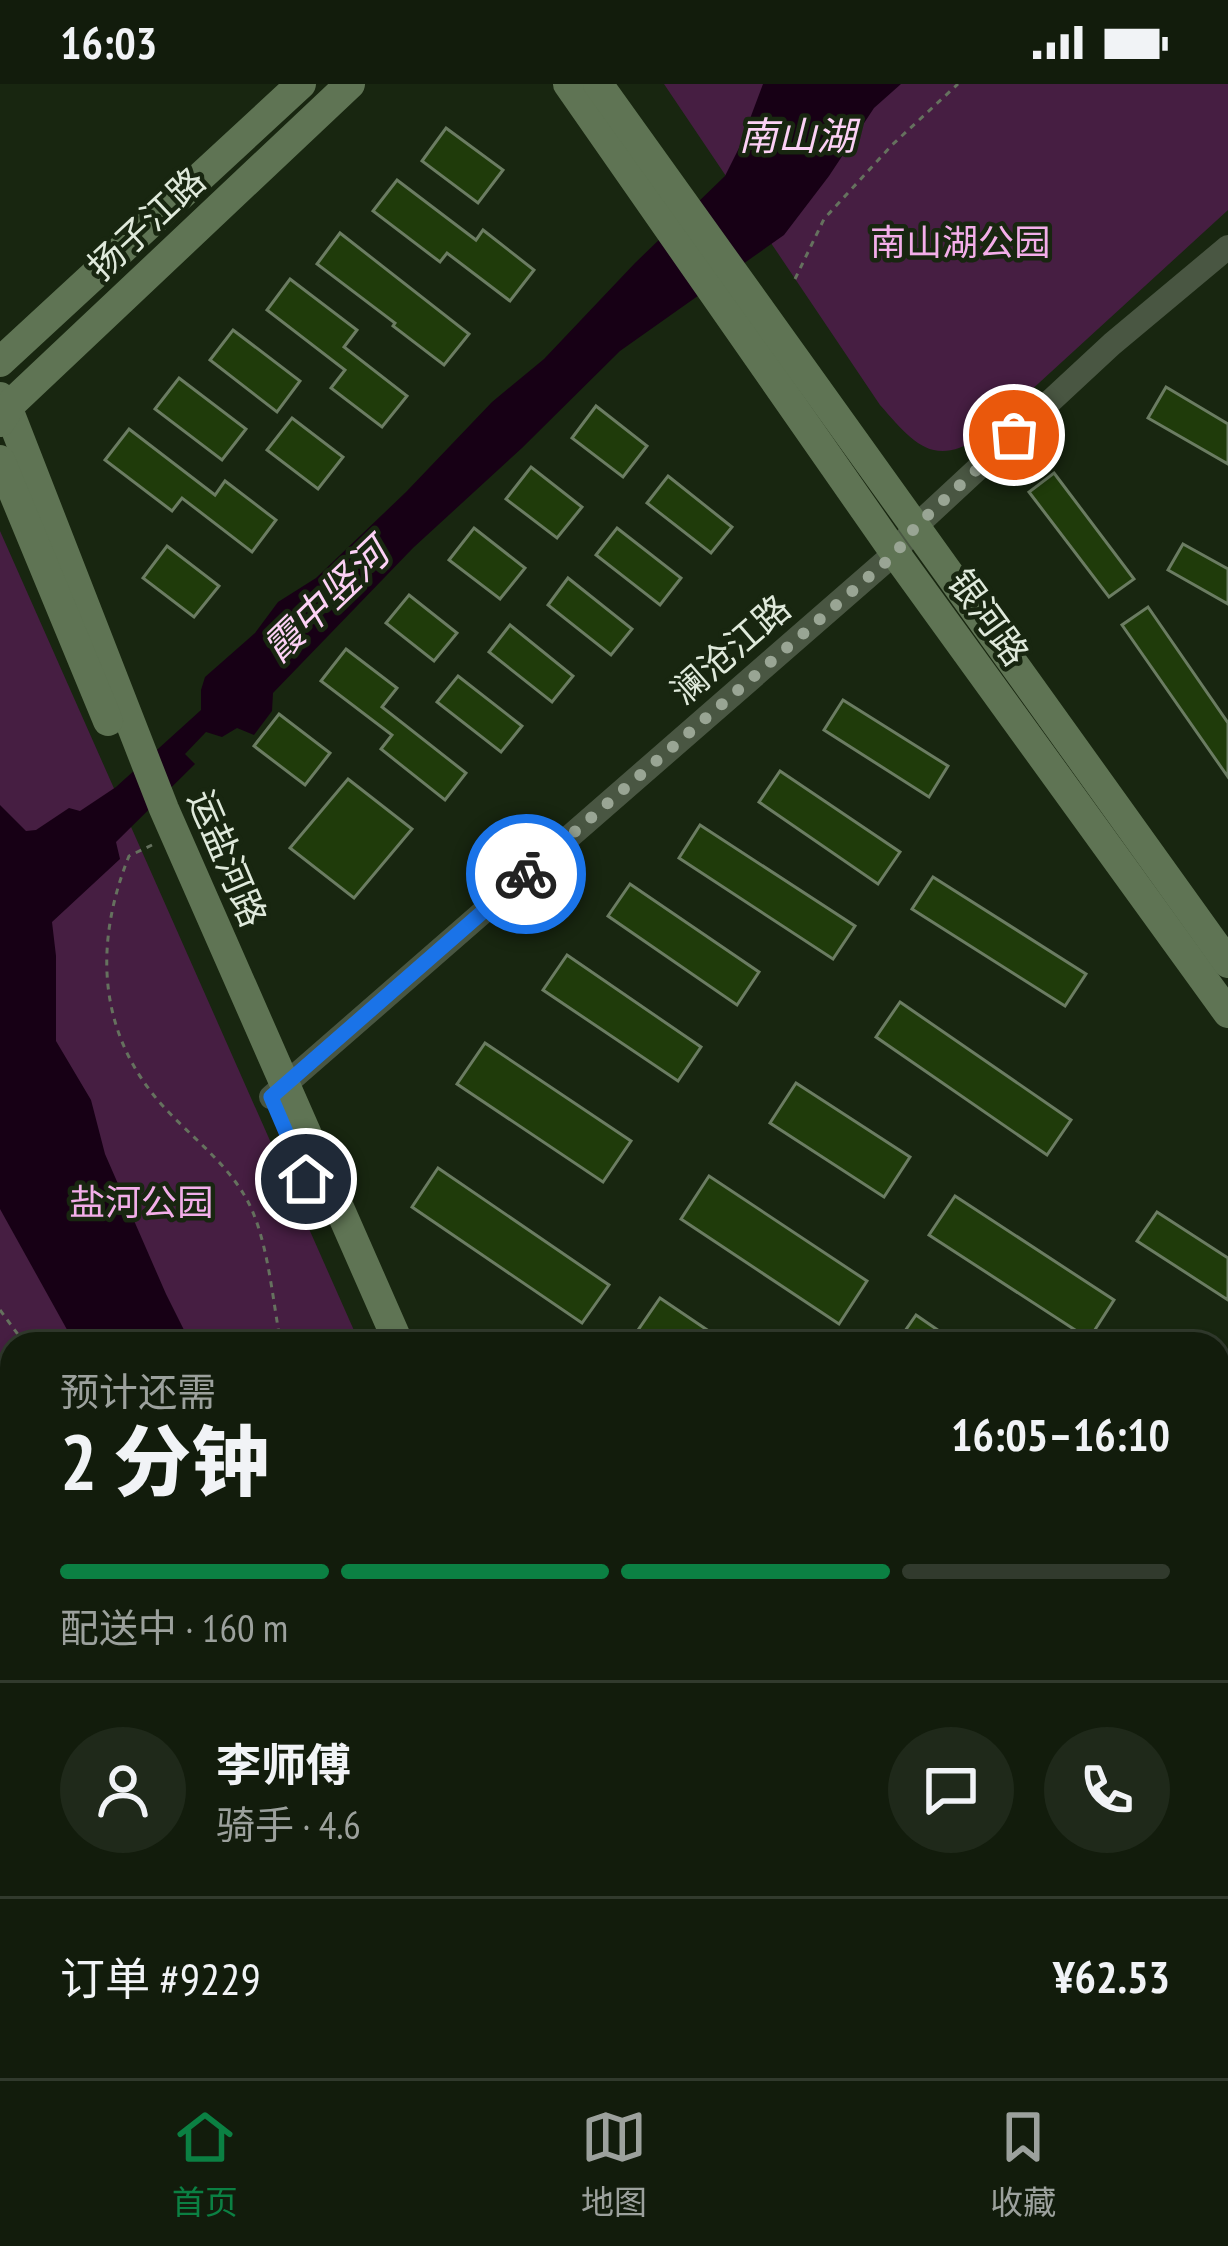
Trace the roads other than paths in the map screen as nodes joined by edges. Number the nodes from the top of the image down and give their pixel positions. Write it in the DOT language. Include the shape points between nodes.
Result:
graph roads {
  1 [pos="301,84"];
  2 [pos="350,84"];
  3 [pos="568,84"];
  4 [pos="598,84"];
  5 [pos="674,210"];
  6 [pos="1228,247"];
  7 [pos="727,288"];
  8 [pos="0,362"];
  9 [pos="3,410"];
  10 [pos="0,460"];
  11 [pos="916,526"];
  12 [pos="895,554"];
  13 [pos="132,754"];
  14 [pos="1228,963"];
  15 [pos="1228,1013"];
  16 [pos="278,1091"];
  17 [pos="371,1332"];
  18 [pos="393,1332"];
  1 -- 8 [label="main road, 扬子江路"];
  2 -- 9 [label="main road, 扬子江路"];
  3 -- 5 [label="main road, 银河路"];
  4 -- 5 [label="main road, 银河路"];
  5 -- 7 [label="main road, 银河路"];
  6 -- 11 [label="street, 澜沧江路"];
  7 -- 11 [label="main road, 银河路"];
  7 -- 12 [label="main road, 银河路"];
  9 -- 13 [label="main road, 运盐河路"];
  10 -- 13 [label="main road, 运盐河路"];
  11 -- 12 [label="street, 澜沧江路"];
  11 -- 14 [label="main road, 银河路"];
  12 -- 15 [label="main road, 银河路"];
  12 -- 16 [label="street, 澜沧江路"];
  13 -- 16 [label="main road, 运盐河路"];
  16 -- 17 [label="main road, 运盐河路"];
  16 -- 18 [label="main road, 运盐河路"];
}
